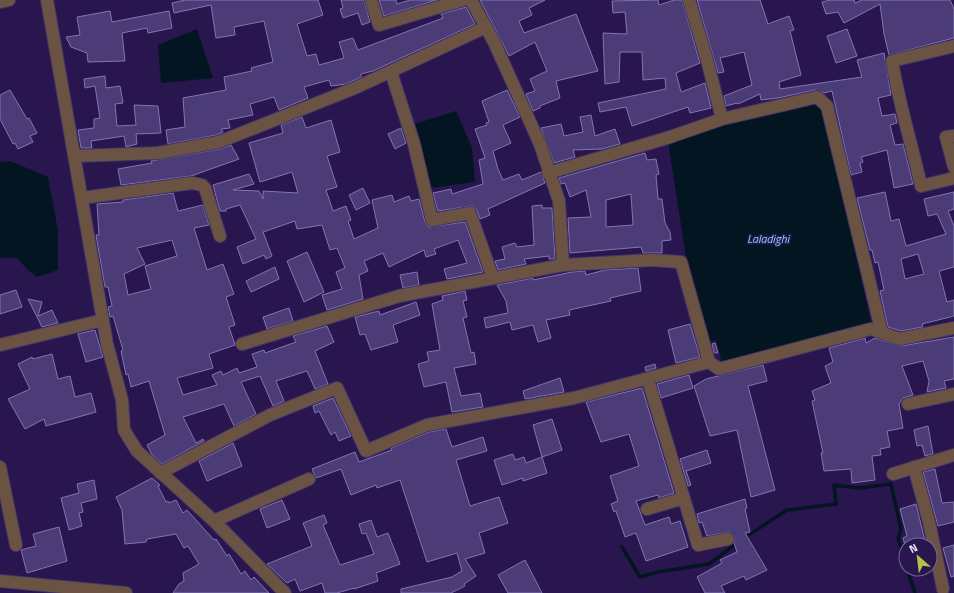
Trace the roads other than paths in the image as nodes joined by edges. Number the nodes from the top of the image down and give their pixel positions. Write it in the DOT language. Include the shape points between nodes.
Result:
graph roads {
  1 [pos="9,0"];
  2 [pos="46,0"];
  3 [pos="370,0"];
  4 [pos="462,0"];
  5 [pos="472,0"];
  6 [pos="689,0"];
  7 [pos="0,2"];
  8 [pos="486,27"];
  9 [pos="954,46"];
  10 [pos="391,72"];
  11 [pos="722,119"];
  12 [pos="954,136"];
  13 [pos="75,156"];
  14 [pos="954,166"];
  15 [pos="548,173"];
  16 [pos="954,178"];
  17 [pos="82,198"];
  18 [pos="220,236"];
  19 [pos="563,265"];
  20 [pos="494,278"];
  21 [pos="103,320"];
  22 [pos="954,328"];
  23 [pos="882,333"];
  24 [pos="242,344"];
  25 [pos="0,345"];
  26 [pos="709,362"];
  27 [pos="648,380"];
  28 [pos="954,394"];
  29 [pos="908,404"];
  30 [pos="954,455"];
  31 [pos="0,467"];
  32 [pos="914,467"];
  33 [pos="160,473"];
  34 [pos="893,474"];
  35 [pos="309,479"];
  36 [pos="684,498"];
  37 [pos="647,509"];
  38 [pos="214,521"];
  39 [pos="728,539"];
  40 [pos="16,545"];
  41 [pos="0,581"];
  42 [pos="943,589"];
  43 [pos="126,593"];
  44 [pos="285,593"];
  1 -- 7 [label="street"];
  2 -- 13 [label="street"];
  3 -- 4 [label="street" via="379,25"];
  5 -- 8 [label="street"];
  6 -- 11 [label="street" via="708,60"];
  8 -- 10 [label="street"];
  8 -- 15 [label="street" via="527,111"];
  9 -- 16 [label="street" via="892,62 898,97 921,186"];
  10 -- 13 [label="street" via="220,142 158,154"];
  10 -- 20 [label="street" via="414,144 432,220 470,213"];
  11 -- 15 [label="street"];
  11 -- 23 [label="street" via="817,97 827,106"];
  12 -- 14 [label="street" via="946,138"];
  13 -- 17 [label="street"];
  15 -- 19 [label="street" via="559,201"];
  17 -- 18 [label="street" via="198,184 205,188"];
  17 -- 21 [label="street"];
  19 -- 20 [label="street"];
  19 -- 26 [label="street" via="652,260 681,262"];
  20 -- 24 [label="street" via="399,296"];
  21 -- 25 [label="street"];
  21 -- 33 [label="street" via="122,400 124,430 137,451"];
  22 -- 23 [label="street" via="900,339"];
  23 -- 26 [label="street" via="871,329 719,369"];
  26 -- 27 [label="street"];
  27 -- 33 [label="street" via="574,398 427,425 366,451 337,388 270,416"];
  27 -- 36 [label="street"];
  28 -- 29 [label="street"];
  30 -- 32 [label="street"];
  31 -- 40 [label="street"];
  32 -- 34 [label="street"];
  32 -- 42 [label="street"];
  33 -- 38 [label="street"];
  35 -- 38 [label="street"];
  36 -- 37 [label="street"];
  36 -- 39 [label="street" via="698,545"];
  38 -- 44 [label="street"];
  41 -- 43 [label="street"];
}
